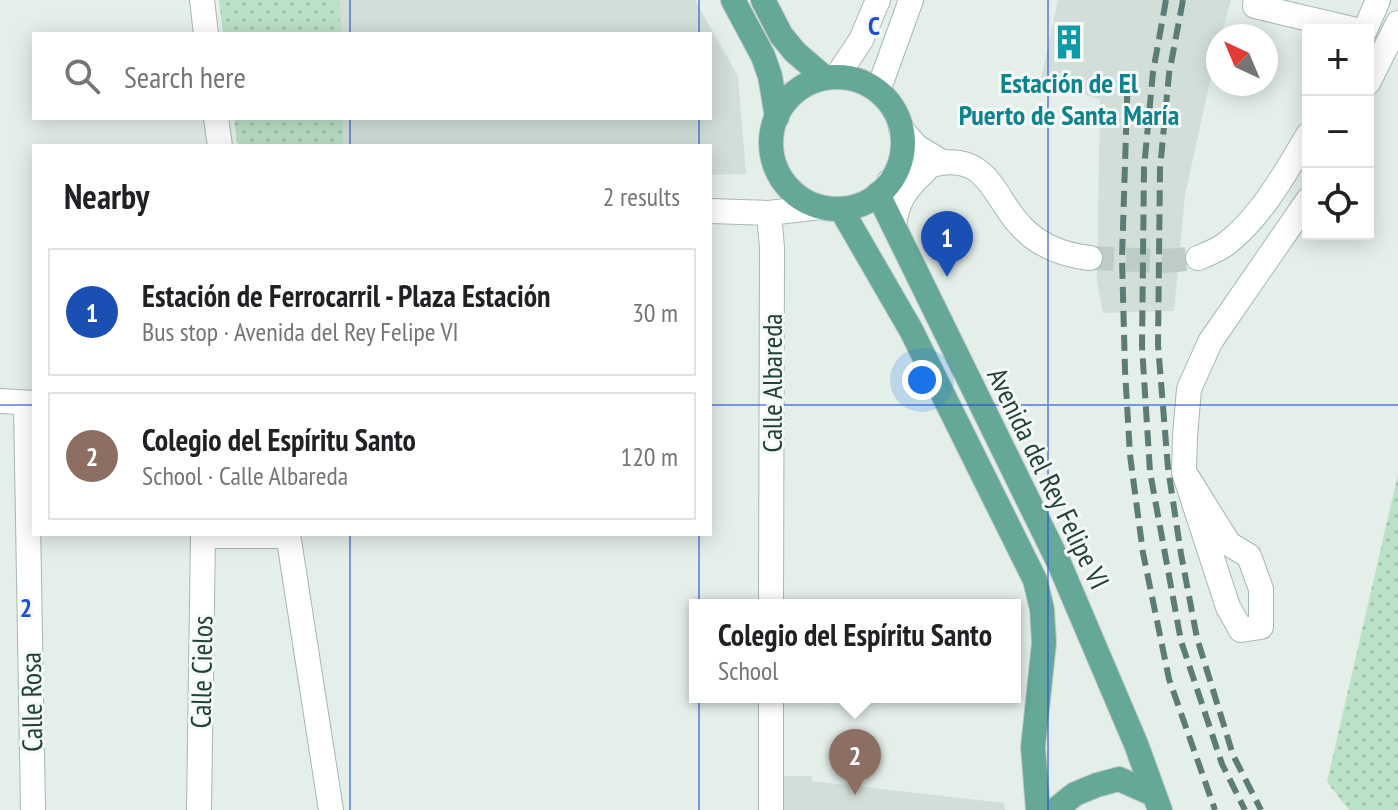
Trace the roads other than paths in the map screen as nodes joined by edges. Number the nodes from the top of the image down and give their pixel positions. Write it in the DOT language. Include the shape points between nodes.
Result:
graph roads {
  1 [pos="202,0"];
  2 [pos="733,0"];
  3 [pos="763,0"];
  4 [pos="878,0"];
  5 [pos="911,0"];
  6 [pos="1256,0"];
  7 [pos="1378,0"];
  8 [pos="1398,23"];
  9 [pos="1331,24"];
  10 [pos="1368,24"];
  11 [pos="206,32"];
  12 [pos="1374,71"];
  13 [pos="830,76"];
  14 [pos="878,91"];
  15 [pos="777,117"];
  16 [pos="216,120"];
  17 [pos="901,129"];
  18 [pos="220,144"];
  19 [pos="1302,145"];
  20 [pos="937,164"];
  21 [pos="1280,180"];
  22 [pos="884,188"];
  23 [pos="1302,193"];
  24 [pos="1302,206"];
  25 [pos="830,208"];
  26 [pos="712,211"];
  27 [pos="769,213"];
  28 [pos="894,226"];
  29 [pos="1090,258"];
  30 [pos="1198,258"];
  31 [pos="0,401"];
  32 [pos="30,403"];
  33 [pos="1184,472"];
  34 [pos="203,536"];
  35 [pos="288,536"];
  36 [pos="771,599"];
  37 [pos="771,703"];
  38 [pos="1156,802"];
  39 [pos="33,810"];
  40 [pos="199,810"];
  41 [pos="331,810"];
  42 [pos="771,810"];
  43 [pos="1038,810"];
  44 [pos="1055,810"];
  1 -- 11 [label="street"];
  2 -- 15 [label="main road" via="763,56"];
  3 -- 13 [label="main road" via="795,52"];
  4 -- 13 [label="street" via="861,40"];
  5 -- 14 [label="street"];
  6 -- 9 [label="street" via="1255,6"];
  7 -- 10 [label="street"];
  8 -- 12 [label="street"];
  13 -- 14 [label="main road"];
  13 -- 15 [label="main road" via="801,86"];
  14 -- 17 [label="main road" via="893,108"];
  15 -- 25 [label="main road" via="772,141 775,166 785,184 801,198"];
  16 -- 18 [label="street"];
  17 -- 20 [label="street"];
  17 -- 22 [label="main road" via="902,152"];
  19 -- 21 [label="street"];
  20 -- 22 [label="street"];
  20 -- 28 [label="street" via="902,194"];
  20 -- 29 [label="street" via="966,164 981,172 1021,226 1055,251"];
  21 -- 23 [label="street"];
  21 -- 30 [label="street" via="1246,225"];
  22 -- 25 [label="main road" via="861,204"];
  22 -- 28 [label="main road, Avenida del Rey Felipe VI"];
  24 -- 33 [label="street" via="1210,342 1189,389"];
  25 -- 27 [label="street"];
  25 -- 43 [label="main road, Avenida del Rey Felipe VI" via="911,330 1035,580 1044,643 1033,747"];
  26 -- 27 [label="street"];
  27 -- 36 [label="street, Calle Albareda"];
  28 -- 38 [label="main road, Avenida del Rey Felipe VI" via="1059,563"];
  31 -- 32 [label="street"];
  32 -- 39 [label="street, Calle Rosa"];
  33 -- 33 [label="street" via="1229,544 1249,556 1261,589 1261,627 1241,630 1228,607"];
  34 -- 40 [label="street, Calle Cielos"];
  35 -- 41 [label="street"];
  37 -- 42 [label="street"];
  38 -- 44 [label="main road" via="1119,779 1075,794"];
}
